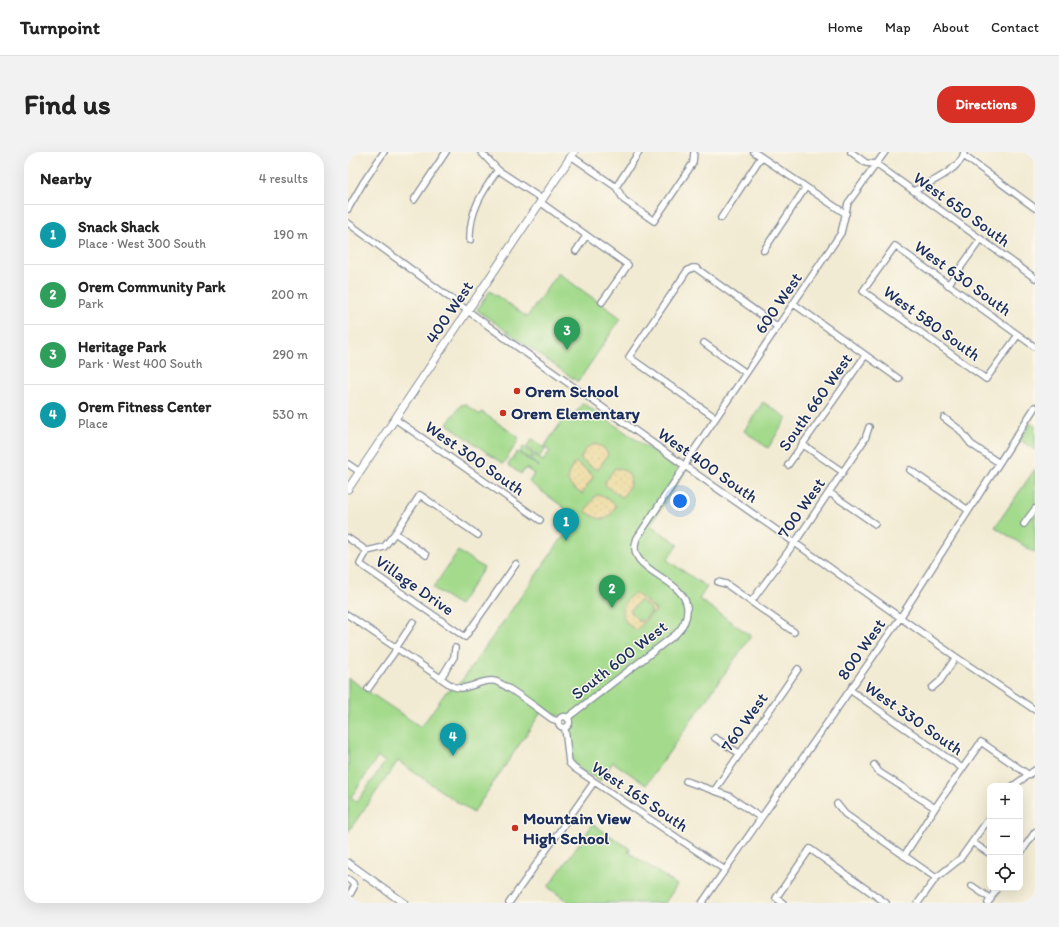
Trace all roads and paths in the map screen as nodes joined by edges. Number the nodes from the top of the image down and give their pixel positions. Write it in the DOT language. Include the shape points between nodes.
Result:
graph roads {
  1 [pos="384,152"];
  2 [pos="446,152"];
  3 [pos="481,152"];
  4 [pos="639,152"];
  5 [pos="694,152"];
  6 [pos="754,152"];
  7 [pos="851,152"];
  8 [pos="885,152"];
  9 [pos="573,154"];
  10 [pos="964,154"];
  11 [pos="761,157"];
  12 [pos="876,164"];
  13 [pos="498,170"];
  14 [pos="616,187"];
  15 [pos="806,187"];
  16 [pos="914,192"];
  17 [pos="414,200"];
  18 [pos="541,201"];
  19 [pos="1035,208"];
  20 [pos="348,209"];
  21 [pos="846,214"];
  22 [pos="721,218"];
  23 [pos="348,223"];
  24 [pos="586,236"];
  25 [pos="470,240"];
  26 [pos="981,240"];
  27 [pos="764,250"];
  28 [pos="576,251"];
  29 [pos="1035,278"];
  30 [pos="948,285"];
  31 [pos="863,291"];
  32 [pos="602,302"];
  33 [pos="794,304"];
  34 [pos="468,311"];
  35 [pos="778,327"];
  36 [pos="1018,335"];
  37 [pos="704,343"];
  38 [pos="1035,347"];
  39 [pos="865,356"];
  40 [pos="746,373"];
  41 [pos="899,379"];
  42 [pos="1035,407"];
  43 [pos="716,418"];
  44 [pos="944,418"];
  45 [pos="395,419"];
  46 [pos="869,427"];
  47 [pos="802,444"];
  48 [pos="999,463"];
  49 [pos="348,464"];
  50 [pos="788,465"];
  51 [pos="685,466"];
  52 [pos="910,470"];
  53 [pos="360,472"];
  54 [pos="843,472"];
  55 [pos="348,489"];
  56 [pos="830,492"];
  57 [pos="1035,509"];
  58 [pos="968,510"];
  59 [pos="540,520"];
  60 [pos="875,524"];
  61 [pos="1024,524"];
  62 [pos="395,533"];
  63 [pos="478,535"];
  64 [pos="348,538"];
  65 [pos="795,543"];
  66 [pos="366,551"];
  67 [pos="426,555"];
  68 [pos="516,564"];
  69 [pos="718,582"];
  70 [pos="751,602"];
  71 [pos="348,615"];
  72 [pos="900,618"];
  73 [pos="413,622"];
  74 [pos="794,632"];
  75 [pos="396,648"];
  76 [pos="456,648"];
  77 [pos="956,657"];
  78 [pos="798,669"];
  79 [pos="441,678"];
  80 [pos="932,688"];
  81 [pos="368,689"];
  82 [pos="850,690"];
  83 [pos="1035,710"];
  84 [pos="567,718"];
  85 [pos="558,721"];
  86 [pos="566,728"];
  87 [pos="716,738"];
  88 [pos="739,753"];
  89 [pos="874,765"];
  90 [pos="962,768"];
  91 [pos="1035,770"];
  92 [pos="1029,775"];
  93 [pos="686,781"];
  94 [pos="594,782"];
  95 [pos="1017,783"];
  96 [pos="714,791"];
  97 [pos="837,804"];
  98 [pos="935,808"];
  99 [pos="761,818"];
  100 [pos="989,819"];
  101 [pos="1035,832"];
  102 [pos="972,842"];
  103 [pos="1023,850"];
  104 [pos="987,852"];
  105 [pos="904,856"];
  106 [pos="348,863"];
  107 [pos="725,870"];
  108 [pos="348,878"];
  109 [pos="936,878"];
  110 [pos="972,886"];
  111 [pos="995,891"];
  112 [pos="348,898"];
  113 [pos="990,901"];
  114 [pos="404,903"];
  115 [pos="509,903"];
  116 [pos="702,903"];
  117 [pos="783,903"];
  118 [pos="886,903"];
  119 [pos="918,903"];
  1 -- 20 [label="street"];
  2 -- 17 [label="street"];
  3 -- 13 [label="street"];
  4 -- 14 [label="street"];
  5 -- 14 [label="street" via="693,163 654,221 624,200"];
  6 -- 11 [label="street"];
  7 -- 12 [label="street, West 650 South" via="866,163"];
  8 -- 12 [label="street, 600 West"];
  9 -- 14 [label="street"];
  9 -- 18 [label="main road, 400 West"];
  10 -- 16 [label="street" via="946,174"];
  10 -- 19 [label="street"];
  11 -- 15 [label="street"];
  11 -- 22 [label="street"];
  12 -- 16 [label="street, West 650 South"];
  12 -- 21 [label="street, 600 West" via="848,202"];
  13 -- 18 [label="street"];
  13 -- 25 [label="street" via="476,204 469,228"];
  15 -- 21 [label="street"];
  15 -- 27 [label="street"];
  16 -- 26 [label="street, West 650 South"];
  18 -- 24 [label="street"];
  18 -- 34 [label="main road, 400 West"];
  21 -- 33 [label="street, 600 West" via="842,233"];
  23 -- 34 [label="street, West 400 South"];
  24 -- 28 [label="street"];
  24 -- 32 [label="street" via="628,265"];
  26 -- 29 [label="street, West 650 South"];
  26 -- 30 [label="street"];
  30 -- 31 [label="street, West 630 South" via="895,246"];
  30 -- 36 [label="street, West 630 South"];
  31 -- 36 [label="street, West 580 South" via="986,378"];
  33 -- 35 [label="street, 600 West"];
  33 -- 39 [label="street"];
  34 -- 45 [label="main road, 400 West"];
  34 -- 51 [label="street, West 400 South"];
  35 -- 40 [label="street, 600 West"];
  35 -- 43 [label="street" via="696,268 687,271 629,357"];
  36 -- 38 [label="street, West 630 South"];
  37 -- 40 [label="street"];
  39 -- 41 [label="street"];
  39 -- 47 [label="street, South 660 West"];
  40 -- 43 [label="street, 600 West"];
  42 -- 48 [label="street, 800 West"];
  43 -- 51 [label="street, 600 West"];
  44 -- 48 [label="street" via="960,430 971,444"];
  45 -- 53 [label="main road, 400 West"];
  45 -- 59 [label="street, West 300 South"];
  46 -- 54 [label="street, 700 West" via="865,439"];
  47 -- 50 [label="street, South 660 West"];
  47 -- 54 [label="street"];
  48 -- 58 [label="street, 800 West"];
  49 -- 53 [label="street"];
  51 -- 65 [label="street, West 400 South"];
  51 -- 84 [label="street, South 600 West" via="637,538 634,547 635,554 641,562 680,592 686,603 685,622 676,634"];
  52 -- 58 [label="street"];
  53 -- 55 [label="main road, 400 West"];
  54 -- 56 [label="street, 700 West"];
  56 -- 60 [label="street"];
  56 -- 65 [label="street, 700 West"];
  57 -- 61 [label="street"];
  58 -- 72 [label="street, 800 West"];
  62 -- 63 [label="street" via="420,494"];
  62 -- 66 [label="street" via="384,548"];
  62 -- 67 [label="street"];
  64 -- 66 [label="street, Village Drive"];
  65 -- 70 [label="street, 700 West"];
  65 -- 72 [label="street, West 400 South"];
  66 -- 68 [label="street, Village Drive" via="360,564 465,637"];
  69 -- 70 [label="street" via="726,584"];
  70 -- 74 [label="street"];
  71 -- 75 [label="street"];
  72 -- 77 [label="street, West 400 South"];
  72 -- 82 [label="street, 800 West"];
  73 -- 75 [label="street"];
  75 -- 79 [label="street"];
  75 -- 81 [label="street"];
  76 -- 79 [label="street" via="454,657"];
  77 -- 80 [label="street" via="940,681"];
  77 -- 83 [label="street, West 400 South"];
  78 -- 88 [label="street, 760 West"];
  79 -- 85 [label="street" via="457,688 495,681"];
  82 -- 90 [label="street, West 330 South"];
  82 -- 99 [label="street, 800 West"];
  84 -- 85 [label="street" via="563,717"];
  84 -- 86 [label="street, West 165 South" via="569,723"];
  85 -- 86 [label="street" via="560,726"];
  86 -- 94 [label="street, West 165 South" via="569,762"];
  87 -- 88 [label="street"];
  88 -- 96 [label="street, 760 West"];
  89 -- 98 [label="street" via="880,772"];
  90 -- 92 [label="street" via="981,742"];
  90 -- 98 [label="street"];
  91 -- 92 [label="street"];
  92 -- 95 [label="street"];
  93 -- 96 [label="street"];
  94 -- 107 [label="street, West 165 South"];
  94 -- 115 [label="street"];
  96 -- 99 [label="street" via="729,796"];
  97 -- 105 [label="street" via="845,814"];
  98 -- 105 [label="street"];
  99 -- 107 [label="street, 800 West"];
  100 -- 102 [label="street"];
  101 -- 103 [label="street"];
  102 -- 104 [label="street"];
  102 -- 109 [label="street" via="960,860"];
  105 -- 109 [label="street"];
  106 -- 114 [label="main road"];
  107 -- 116 [label="street, 800 West"];
  108 -- 112 [label="street" via="354,886"];
  109 -- 119 [label="street"];
  110 -- 113 [label="street"];
  111 -- 113 [label="street"];
  117 -- 118 [label="street" via="776,898 810,849"];
}
